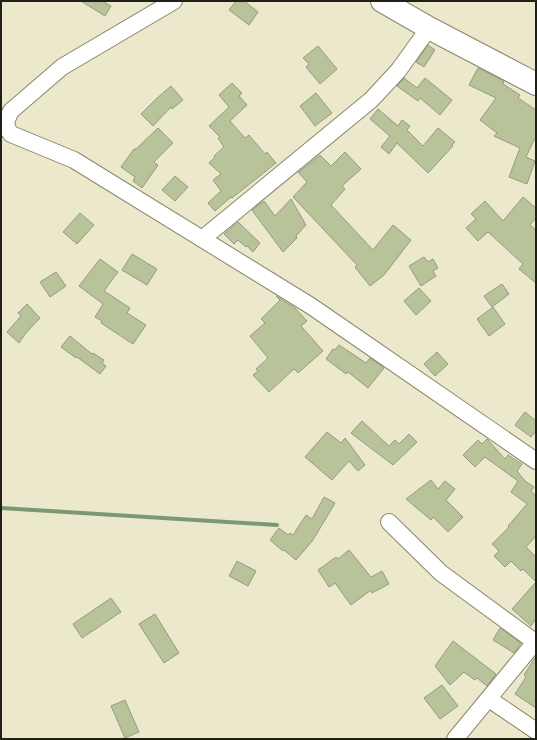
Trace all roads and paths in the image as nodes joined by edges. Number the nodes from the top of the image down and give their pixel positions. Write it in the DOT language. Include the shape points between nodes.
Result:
graph roads {
  1 [pos="174,1"];
  2 [pos="382,1"];
  3 [pos="429,28"];
  4 [pos="536,84"];
  5 [pos="6,136"];
  6 [pos="202,239"];
  7 [pos="536,461"];
  8 [pos="389,522"];
  9 [pos="536,642"];
  10 [pos="489,699"];
  11 [pos="536,731"];
  12 [pos="455,739"];
  1 -- 5 [label="street" via="62,68 11,111 6,120"];
  2 -- 3 [label="street"];
  3 -- 4 [label="street"];
  3 -- 6 [label="street" via="398,71 371,100"];
  5 -- 6 [label="street" via="74,160"];
  6 -- 7 [label="street" via="311,306"];
  8 -- 9 [label="street" via="441,573"];
  9 -- 10 [label="street"];
  10 -- 11 [label="street"];
  10 -- 12 [label="street"];
}
